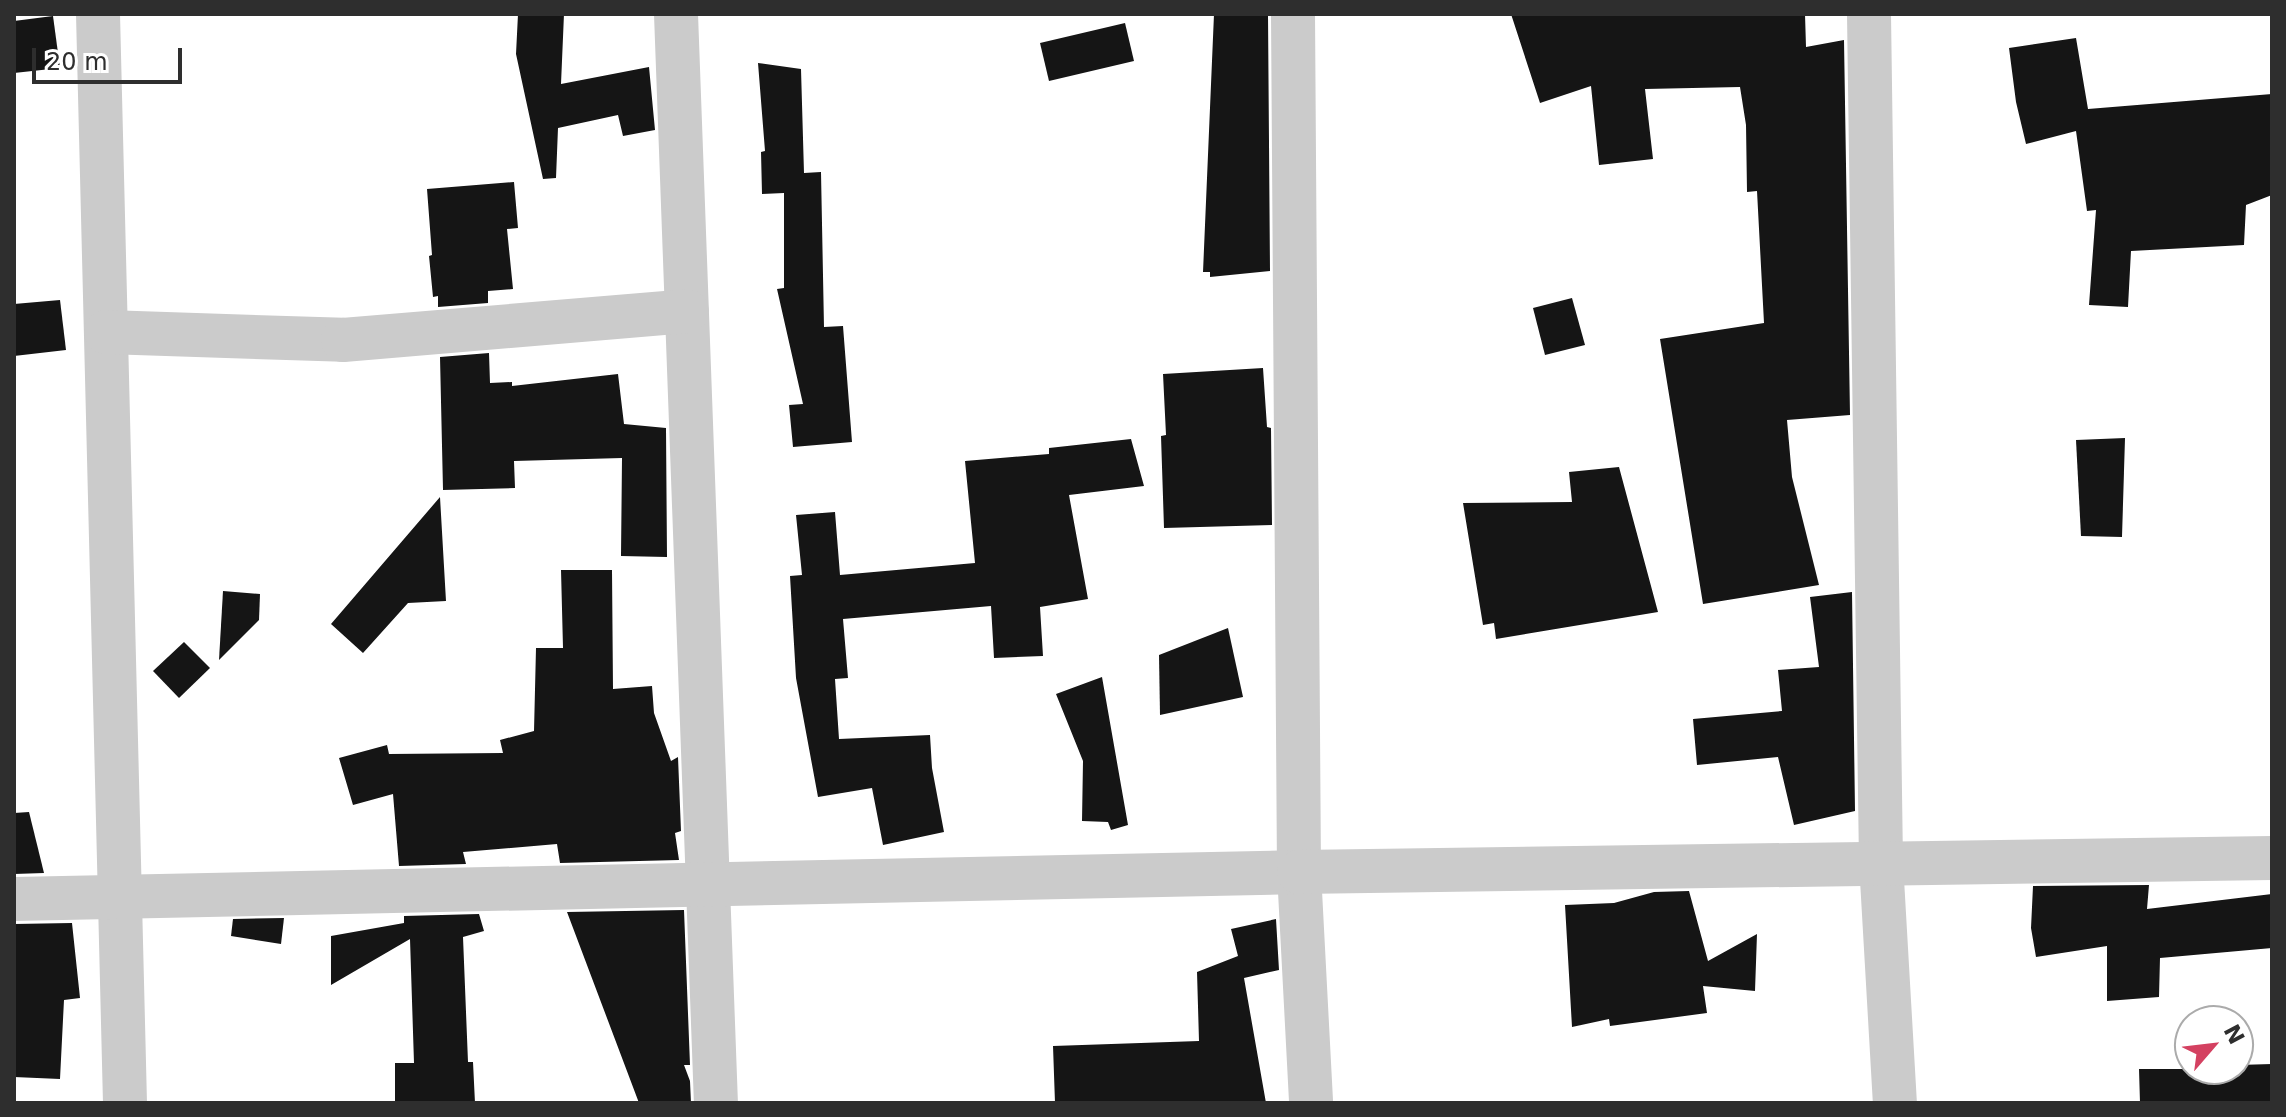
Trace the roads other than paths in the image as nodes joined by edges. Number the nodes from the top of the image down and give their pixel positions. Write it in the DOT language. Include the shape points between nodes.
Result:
graph roads {
  1 [pos="98,14"];
  2 [pos="676,14"];
  3 [pos="1293,14"];
  4 [pos="1869,14"];
  5 [pos="687,311"];
  6 [pos="106,332"];
  7 [pos="2272,858"];
  8 [pos="1881,862"];
  9 [pos="1299,872"];
  10 [pos="708,887"];
  11 [pos="120,897"];
  12 [pos="14,899"];
  13 [pos="125,1103"];
  14 [pos="716,1103"];
  15 [pos="1311,1103"];
  16 [pos="1895,1103"];
  1 -- 6 [label="street"];
  2 -- 5 [label="street"];
  3 -- 9 [label="street"];
  4 -- 8 [label="street"];
  5 -- 6 [label="street" via="343,340"];
  5 -- 10 [label="street"];
  6 -- 11 [label="street"];
  7 -- 8 [label="street"];
  8 -- 9 [label="street"];
  8 -- 16 [label="street"];
  9 -- 10 [label="street"];
  9 -- 15 [label="street"];
  10 -- 11 [label="street"];
  10 -- 14 [label="street"];
  11 -- 12 [label="street"];
  11 -- 13 [label="street"];
}
